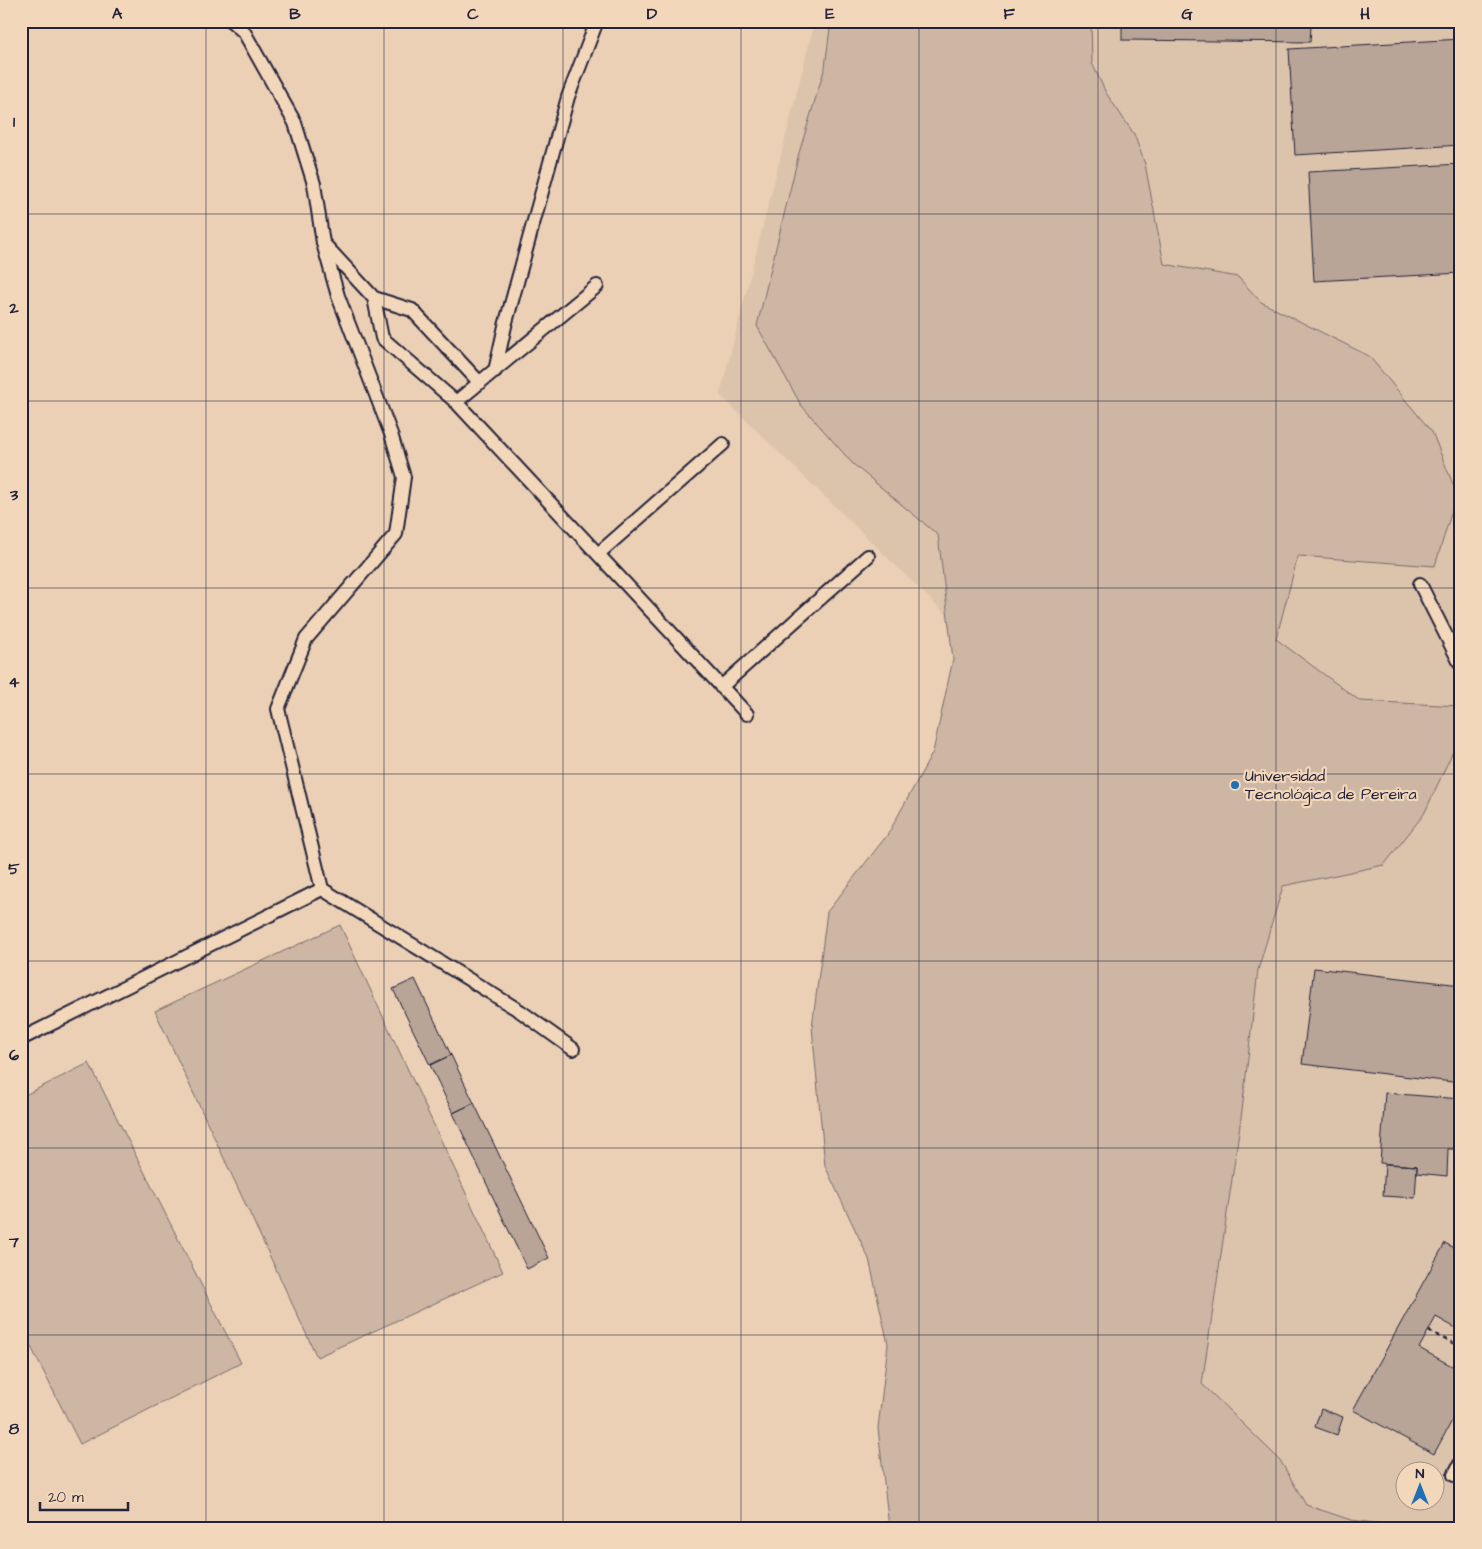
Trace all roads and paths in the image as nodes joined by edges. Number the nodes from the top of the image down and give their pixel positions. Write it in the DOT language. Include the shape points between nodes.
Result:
graph roads {
  1 [pos="230,21"];
  2 [pos="597,21"];
  3 [pos="324,244"];
  4 [pos="597,286"];
  5 [pos="374,298"];
  6 [pos="495,371"];
  7 [pos="480,383"];
  8 [pos="456,402"];
  9 [pos="723,444"];
  10 [pos="598,554"];
  11 [pos="868,556"];
  12 [pos="1420,584"];
  13 [pos="1461,665"];
  14 [pos="722,687"];
  15 [pos="747,714"];
  16 [pos="322,889"];
  17 [pos="21,1039"];
  18 [pos="573,1049"];
  19 [pos="1429,1330"];
  20 [pos="1461,1347"];
  21 [pos="1461,1462"];
  22 [pos="1454,1475"];
  1 -- 3 [label="lane" via="244,32 295,123 314,184"];
  2 -- 6 [label="lane" via="568,97 504,326"];
  3 -- 5 [label="lane"];
  3 -- 16 [label="lane" via="338,296 391,434 404,477 396,534 306,639 278,709"];
  4 -- 6 [label="lane"];
  5 -- 7 [label="lane" via="412,310"];
  5 -- 8 [label="lane" via="382,338"];
  6 -- 7 [label="lane"];
  7 -- 8 [label="lane"];
  8 -- 10 [label="lane"];
  9 -- 10 [label="lane"];
  10 -- 14 [label="lane"];
  11 -- 14 [label="lane"];
  12 -- 13 [label="lane"];
  14 -- 15 [label="lane"];
  16 -- 17 [label="lane"];
  16 -- 18 [label="lane" via="520,1011"];
  19 -- 20 [label="path"];
  21 -- 22 [label="lane"];
}
